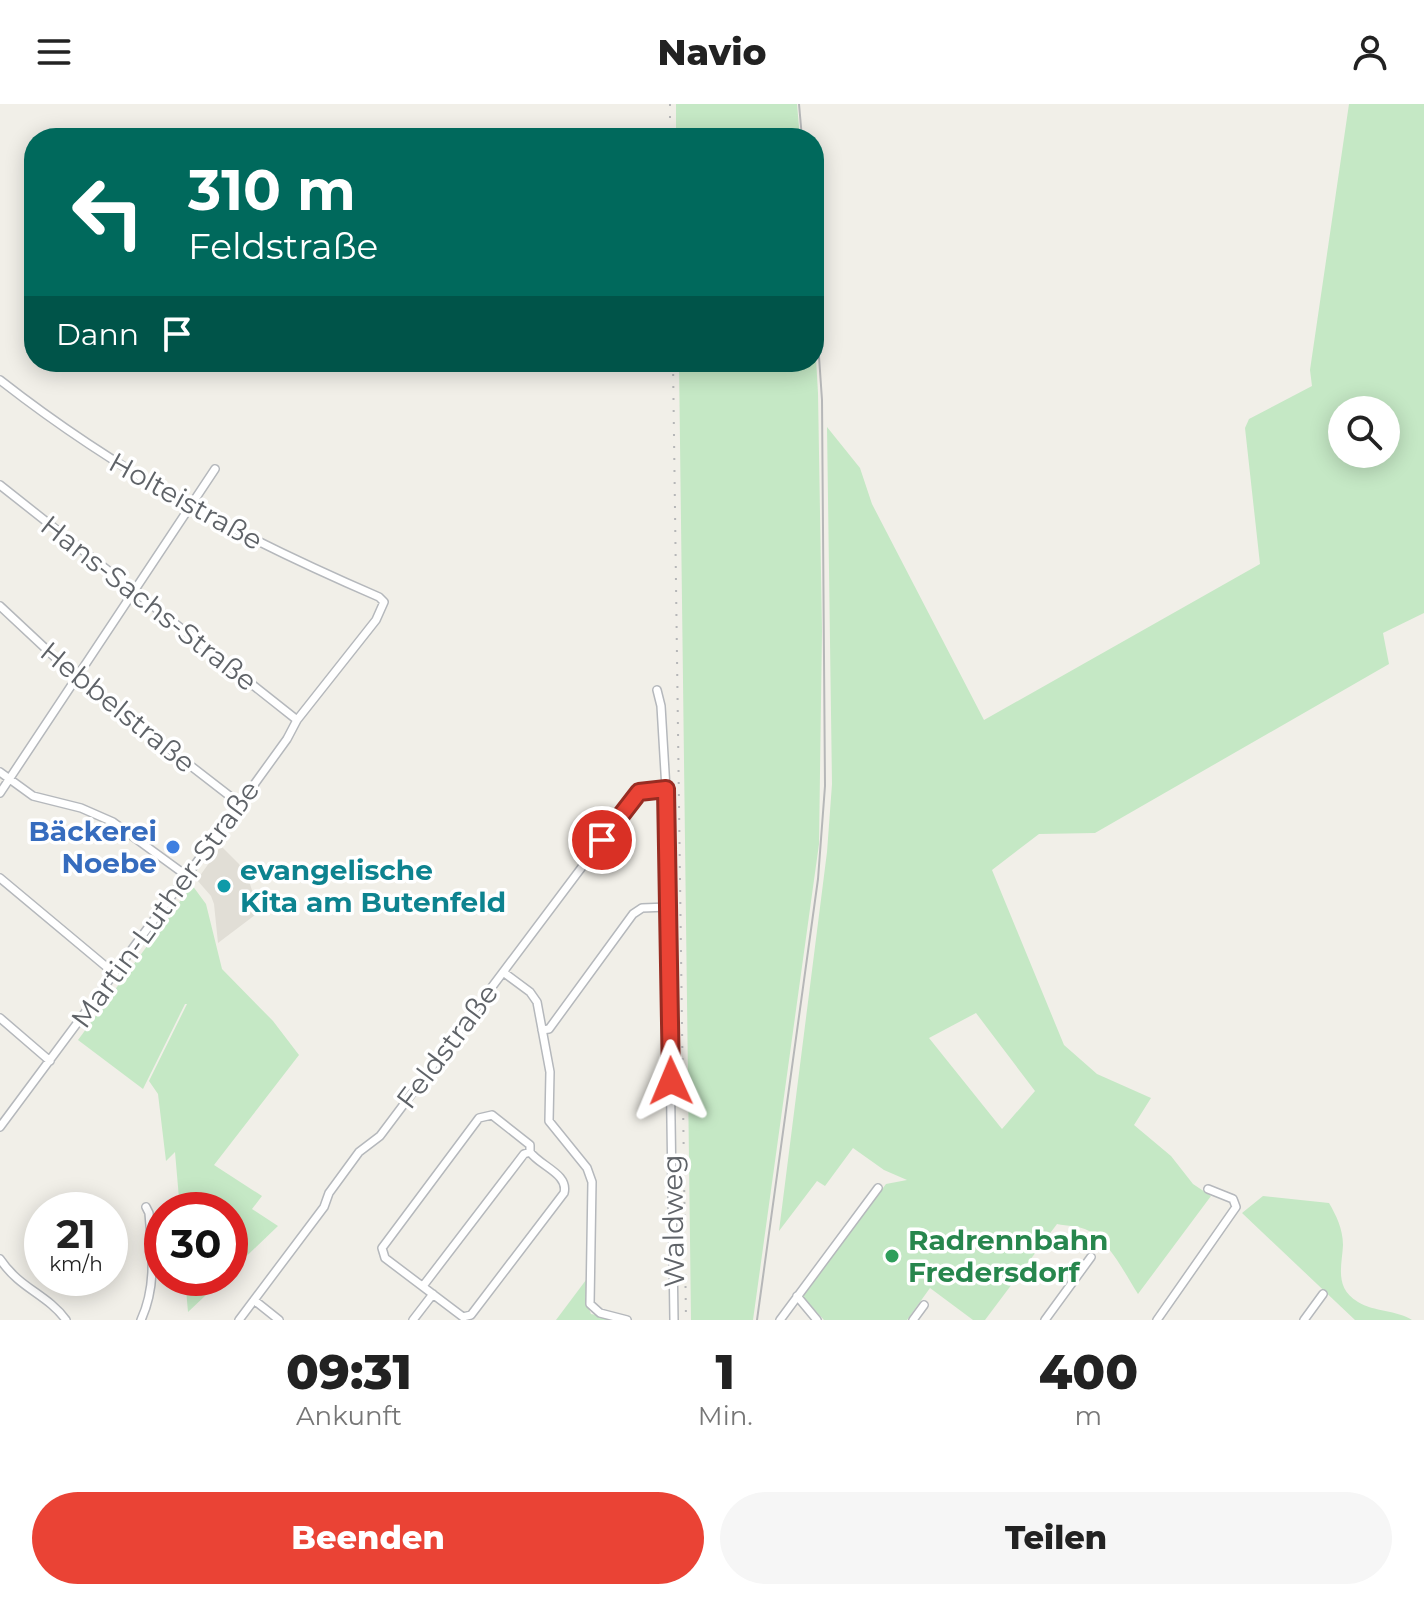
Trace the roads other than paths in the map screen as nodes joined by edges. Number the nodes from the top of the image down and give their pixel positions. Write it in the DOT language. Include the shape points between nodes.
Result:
graph roads {
  1 [pos="0,380"];
  2 [pos="215,469"];
  3 [pos="0,485"];
  4 [pos="189,507"];
  5 [pos="134,591"];
  6 [pos="384,602"];
  7 [pos="0,606"];
  8 [pos="76,677"];
  9 [pos="657,690"];
  10 [pos="297,720"];
  11 [pos="0,772"];
  12 [pos="9,780"];
  13 [pos="666,789"];
  14 [pos="0,793"];
  15 [pos="240,804"];
  16 [pos="187,876"];
  17 [pos="0,878"];
  18 [pos="668,907"];
  19 [pos="503,972"];
  20 [pos="115,974"];
  21 [pos="0,1018"];
  22 [pos="542,1030"];
  23 [pos="50,1061"];
  24 [pos="0,1127"];
  25 [pos="530,1148"];
  26 [pos="878,1188"];
  27 [pos="1208,1189"];
  28 [pos="1091,1257"];
  29 [pos="0,1259"];
  30 [pos="423,1286"];
  31 [pos="433,1294"];
  32 [pos="1323,1294"];
  33 [pos="149,1296"];
  34 [pos="797,1296"];
  35 [pos="254,1300"];
  36 [pos="924,1305"];
  37 [pos="66,1320"];
  38 [pos="141,1320"];
  39 [pos="239,1320"];
  40 [pos="279,1320"];
  41 [pos="413,1320"];
  42 [pos="627,1320"];
  43 [pos="674,1320"];
  44 [pos="780,1320"];
  45 [pos="817,1320"];
  46 [pos="913,1320"];
  47 [pos="1045,1320"];
  48 [pos="1157,1320"];
  49 [pos="1304,1320"];
  1 -- 4 [label="street, Holteistraße" via="95,449"];
  2 -- 4 [label="street"];
  3 -- 5 [label="street, Hans-Sachs-Straße"];
  4 -- 5 [label="street"];
  4 -- 6 [label="street, Holteistraße"];
  5 -- 8 [label="street"];
  5 -- 10 [label="street, Hans-Sachs-Straße"];
  6 -- 10 [label="street, Martin-Luther-Straße" via="376,620"];
  7 -- 8 [label="street, Hebbelstraße"];
  8 -- 12 [label="street"];
  8 -- 15 [label="street, Hebbelstraße"];
  9 -- 13 [label="street, Waldweg"];
  10 -- 15 [label="street, Martin-Luther-Straße"];
  11 -- 12 [label="street"];
  12 -- 14 [label="street"];
  12 -- 16 [label="street" via="33,796 113,822"];
  13 -- 18 [label="street, Waldweg"];
  13 -- 19 [label="street, Feldstraße" via="639,792"];
  15 -- 16 [label="street, Martin-Luther-Straße"];
  16 -- 20 [label="street, Martin-Luther-Straße"];
  17 -- 20 [label="street"];
  18 -- 22 [label="street" via="642,908 633,914 549,1029"];
  18 -- 43 [label="street, Waldweg"];
  19 -- 22 [label="street" via="534,996"];
  19 -- 35 [label="street, Feldstraße" via="380,1136 359,1152"];
  20 -- 23 [label="street, Martin-Luther-Straße"];
  21 -- 23 [label="street"];
  22 -- 42 [label="street" via="550,1072 549,1121 592,1182 589,1300 600,1313"];
  23 -- 24 [label="street, Martin-Luther-Straße"];
  25 -- 30 [label="street"];
  25 -- 30 [label="street" via="492,1115 479,1118 382,1248 385,1258"];
  25 -- 31 [label="street" via="564,1180 564,1193 471,1315 463,1317"];
  26 -- 34 [label="street"];
  27 -- 48 [label="street" via="1233,1199 1236,1207"];
  28 -- 47 [label="street"];
  29 -- 37 [label="street" via="21,1285"];
  30 -- 31 [label="street"];
  31 -- 41 [label="street"];
  32 -- 49 [label="street"];
  33 -- 38 [label="street"];
  34 -- 44 [label="street"];
  34 -- 45 [label="street"];
  35 -- 39 [label="street, Feldstraße"];
  35 -- 40 [label="street"];
  36 -- 46 [label="street"];
}
